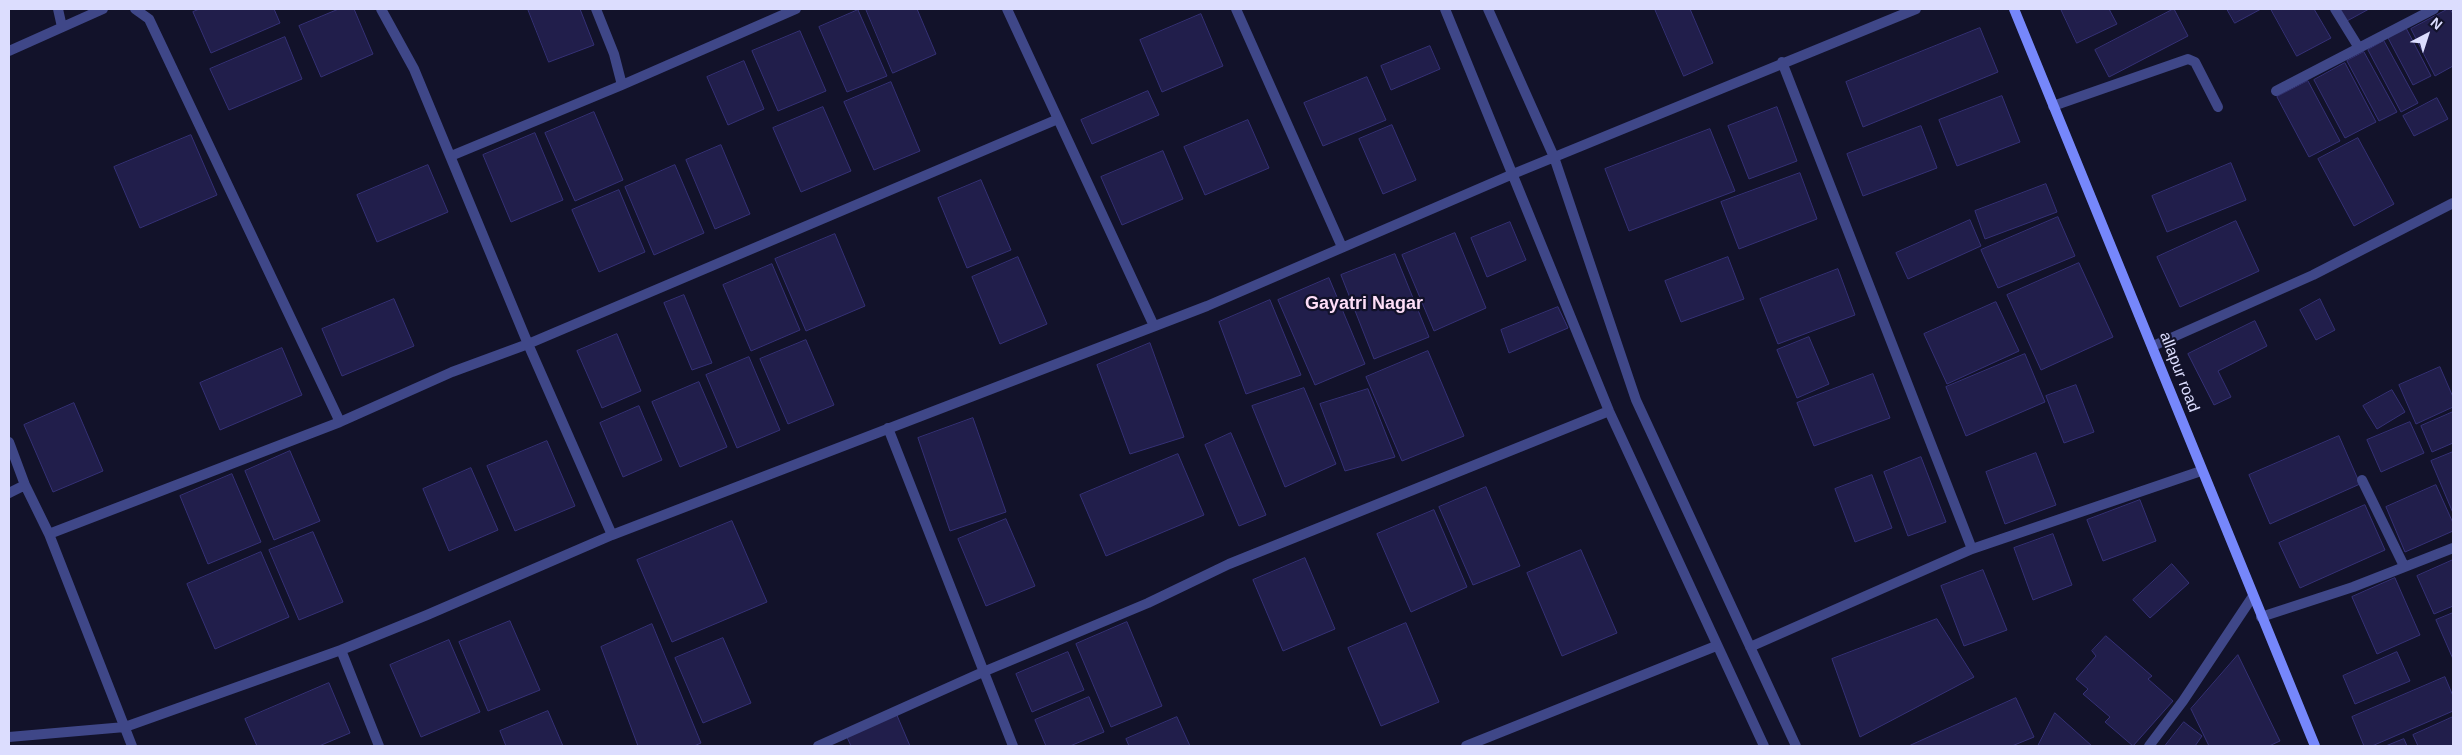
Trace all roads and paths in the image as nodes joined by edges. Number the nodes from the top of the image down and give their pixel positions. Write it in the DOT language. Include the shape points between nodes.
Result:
graph roads {
  1 [pos="58,9"];
  2 [pos="104,9"];
  3 [pos="135,9"];
  4 [pos="381,9"];
  5 [pos="596,9"];
  6 [pos="796,9"];
  7 [pos="1007,9"];
  8 [pos="1236,9"];
  9 [pos="1444,9"];
  10 [pos="1488,9"];
  11 [pos="1916,9"];
  12 [pos="2014,9"];
  13 [pos="2335,9"];
  14 [pos="2434,9"];
  15 [pos="62,27"];
  16 [pos="2359,48"];
  17 [pos="9,52"];
  18 [pos="1782,62"];
  19 [pos="622,85"];
  20 [pos="2276,91"];
  21 [pos="2053,106"];
  22 [pos="2218,107"];
  23 [pos="1058,119"];
  24 [pos="451,156"];
  25 [pos="1554,157"];
  26 [pos="1513,174"];
  27 [pos="2453,203"];
  28 [pos="1342,247"];
  29 [pos="1154,326"];
  30 [pos="528,344"];
  31 [pos="2153,346"];
  32 [pos="1609,411"];
  33 [pos="340,422"];
  34 [pos="888,428"];
  35 [pos="9,442"];
  36 [pos="2201,471"];
  37 [pos="2362,480"];
  38 [pos="25,485"];
  39 [pos="9,492"];
  40 [pos="49,534"];
  41 [pos="612,535"];
  42 [pos="2453,548"];
  43 [pos="1972,549"];
  44 [pos="2404,566"];
  45 [pos="2253,596"];
  46 [pos="2261,617"];
  47 [pos="1716,646"];
  48 [pos="1750,646"];
  49 [pos="341,650"];
  50 [pos="983,672"];
  51 [pos="125,727"];
  52 [pos="9,738"];
  53 [pos="132,746"];
  54 [pos="379,746"];
  55 [pos="818,746"];
  56 [pos="1012,746"];
  57 [pos="1466,746"];
  58 [pos="1764,746"];
  59 [pos="1796,746"];
  60 [pos="2149,746"];
  61 [pos="2315,746"];
  1 -- 15 [label="street"];
  2 -- 15 [label="street"];
  3 -- 33 [label="street" via="149,19"];
  4 -- 24 [label="street" via="414,69"];
  5 -- 19 [label="street"];
  6 -- 19 [label="street"];
  7 -- 23 [label="street"];
  8 -- 28 [label="street"];
  9 -- 26 [label="street"];
  10 -- 25 [label="street"];
  11 -- 18 [label="street"];
  12 -- 21 [label="main road, allapur road"];
  13 -- 16 [label="street"];
  14 -- 16 [label="street"];
  15 -- 17 [label="street"];
  16 -- 20 [label="street"];
  18 -- 25 [label="street"];
  18 -- 43 [label="street"];
  19 -- 24 [label="street"];
  21 -- 22 [label="street" via="2188,59 2195,62"];
  21 -- 31 [label="main road, allapur road"];
  23 -- 29 [label="street"];
  23 -- 30 [label="street"];
  24 -- 30 [label="street"];
  25 -- 26 [label="street"];
  25 -- 48 [label="street" via="1636,400"];
  26 -- 28 [label="street"];
  26 -- 32 [label="street"];
  27 -- 31 [label="street" via="2313,275"];
  28 -- 29 [label="street"];
  29 -- 34 [label="street"];
  30 -- 33 [label="street" via="452,372"];
  30 -- 41 [label="street"];
  31 -- 36 [label="main road, allapur road"];
  32 -- 47 [label="street"];
  32 -- 50 [label="street" via="1229,564 1148,603"];
  33 -- 40 [label="street"];
  34 -- 41 [label="street"];
  34 -- 50 [label="street"];
  35 -- 38 [label="street"];
  36 -- 43 [label="street"];
  36 -- 45 [label="main road, allapur road"];
  37 -- 44 [label="street"];
  38 -- 39 [label="street"];
  38 -- 40 [label="street"];
  40 -- 51 [label="street"];
  41 -- 49 [label="street"];
  42 -- 44 [label="street"];
  43 -- 48 [label="street"];
  44 -- 46 [label="street" via="2354,587"];
  45 -- 46 [label="main road, allapur road"];
  45 -- 60 [label="street"];
  46 -- 61 [label="main road, allapur road"];
  47 -- 57 [label="street"];
  47 -- 58 [label="street"];
  48 -- 59 [label="street"];
  49 -- 51 [label="street"];
  49 -- 54 [label="street"];
  50 -- 55 [label="street"];
  50 -- 56 [label="street"];
  51 -- 52 [label="street"];
  51 -- 53 [label="street"];
}
